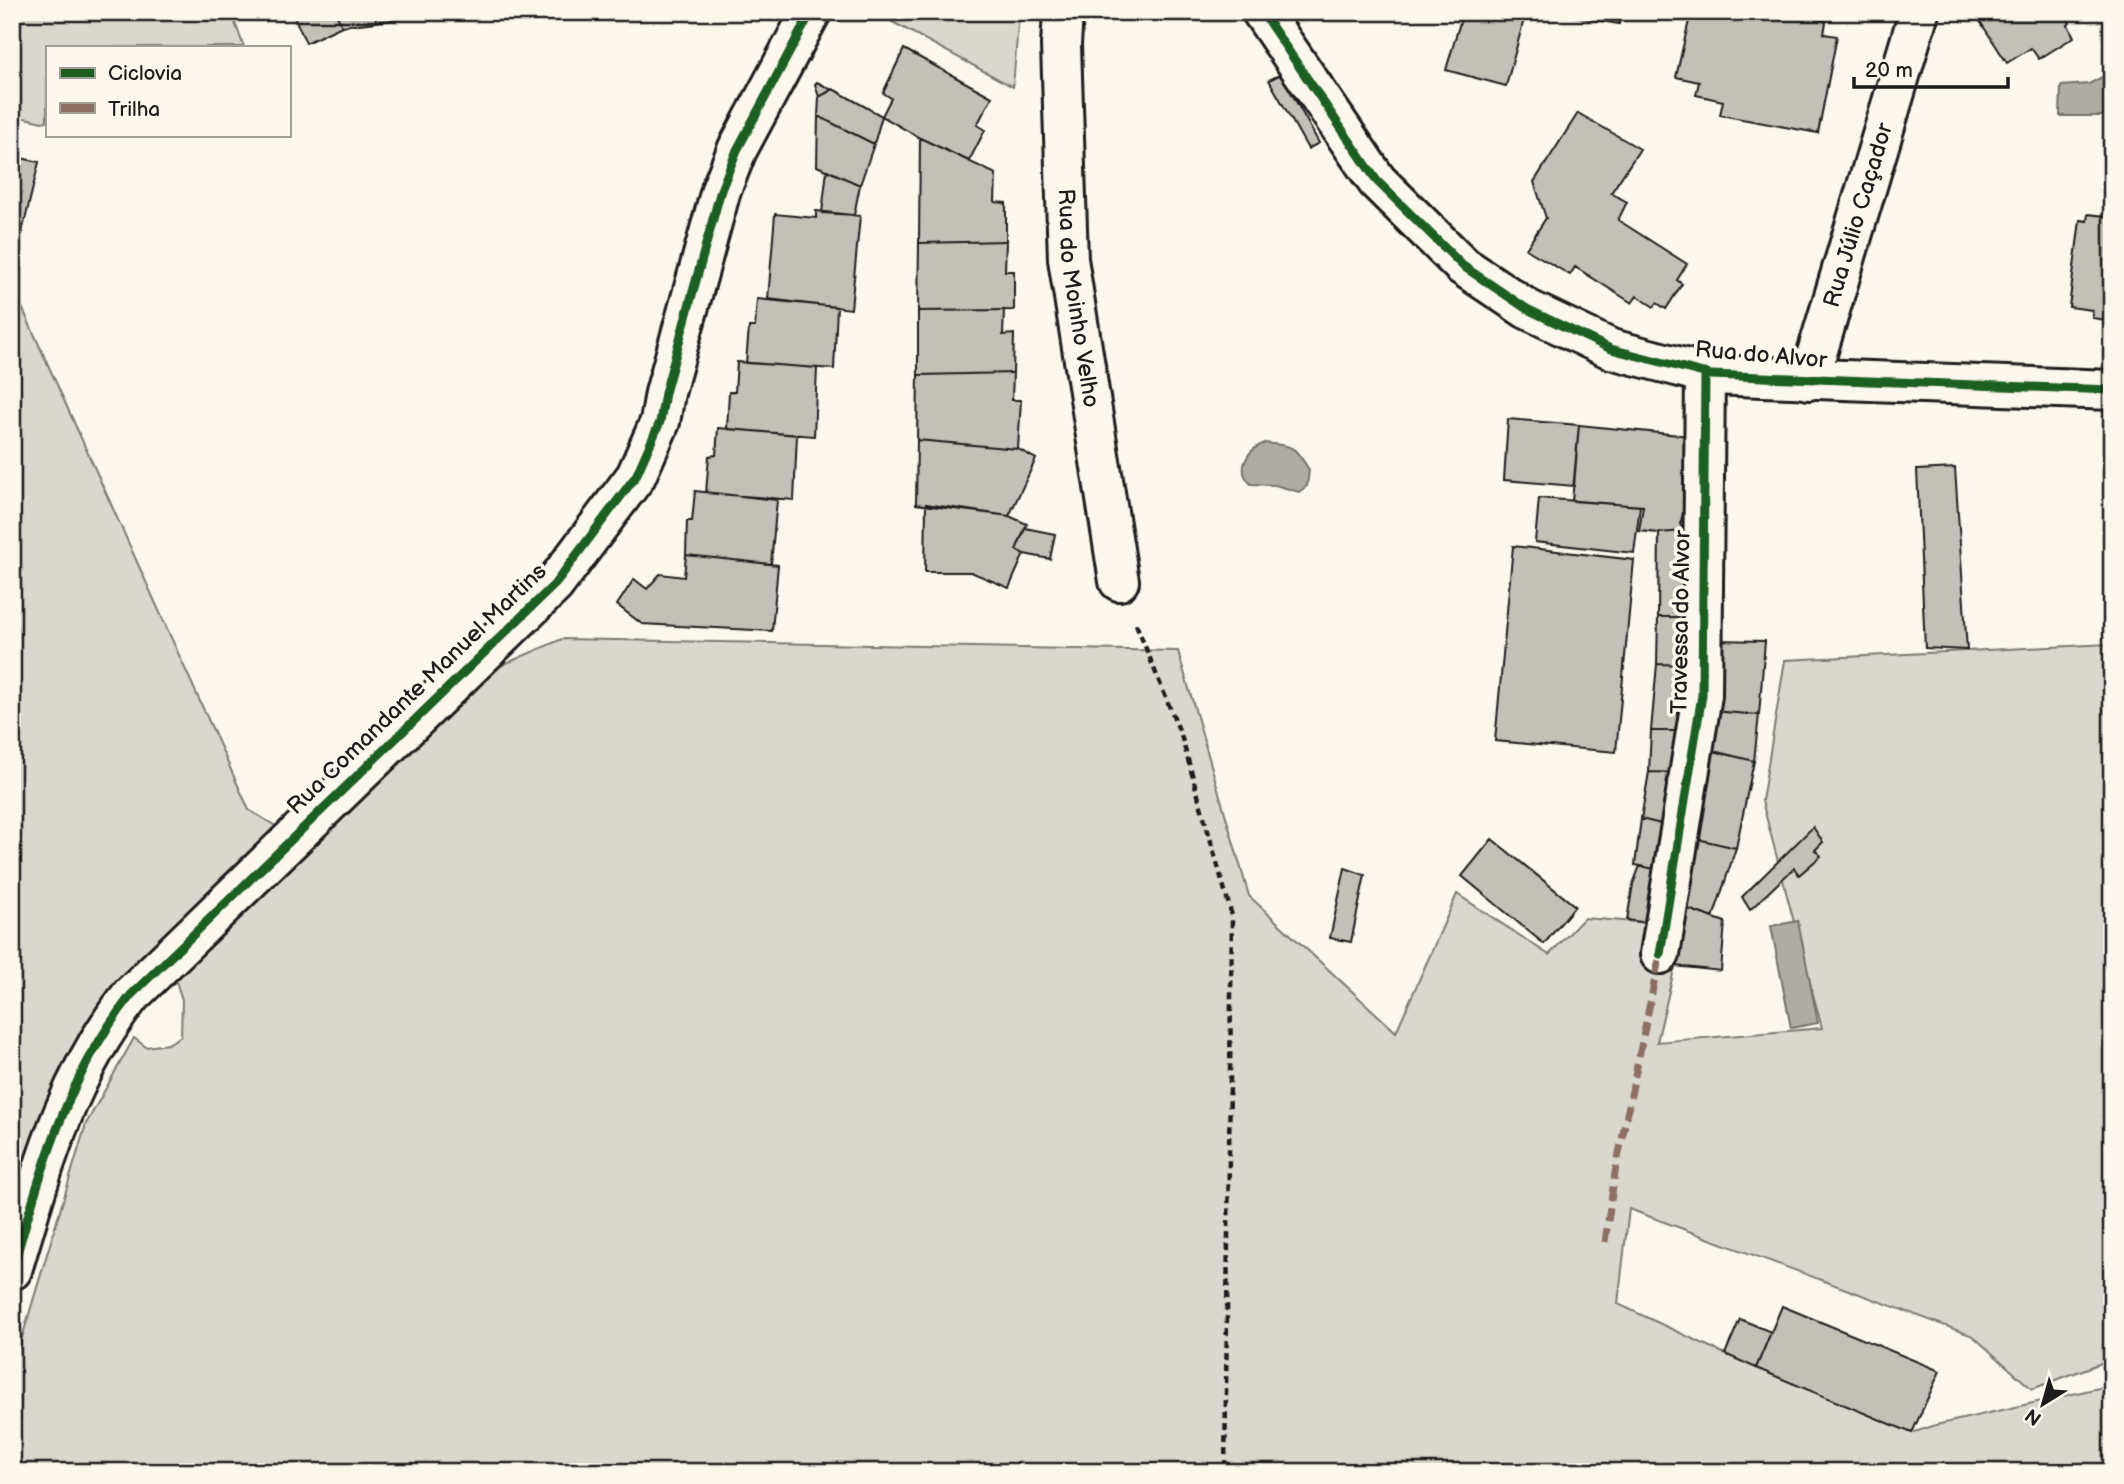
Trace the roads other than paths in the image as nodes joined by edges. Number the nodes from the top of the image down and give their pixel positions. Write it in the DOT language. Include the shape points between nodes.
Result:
graph roads {
  1 [pos="811,12"];
  2 [pos="1063,12"];
  3 [pos="1262,12"];
  4 [pos="1919,12"];
  5 [pos="1705,373"];
  6 [pos="1809,380"];
  7 [pos="2112,390"];
  8 [pos="1119,581"];
  9 [pos="1660,954"];
  10 [pos="12,1270"];
  1 -- 10 [label="street, Rua Comandante Manuel Martins" via="737,150 721,190 660,422 636,476 554,585 117,1013 78,1078 50,1143"];
  2 -- 8 [label="street, Rua do Moinho Velho" via="1068,259"];
  3 -- 5 [label="street, Rua do Alvor" via="1377,181 1463,266 1527,309 1611,349"];
  4 -- 6 [label="street, Rua Júlio Caçador"];
  5 -- 6 [label="street, Rua do Alvor"];
  5 -- 9 [label="street, Travessa do Alvor" via="1702,695"];
  6 -- 7 [label="street, Rua do Alvor"];
}
